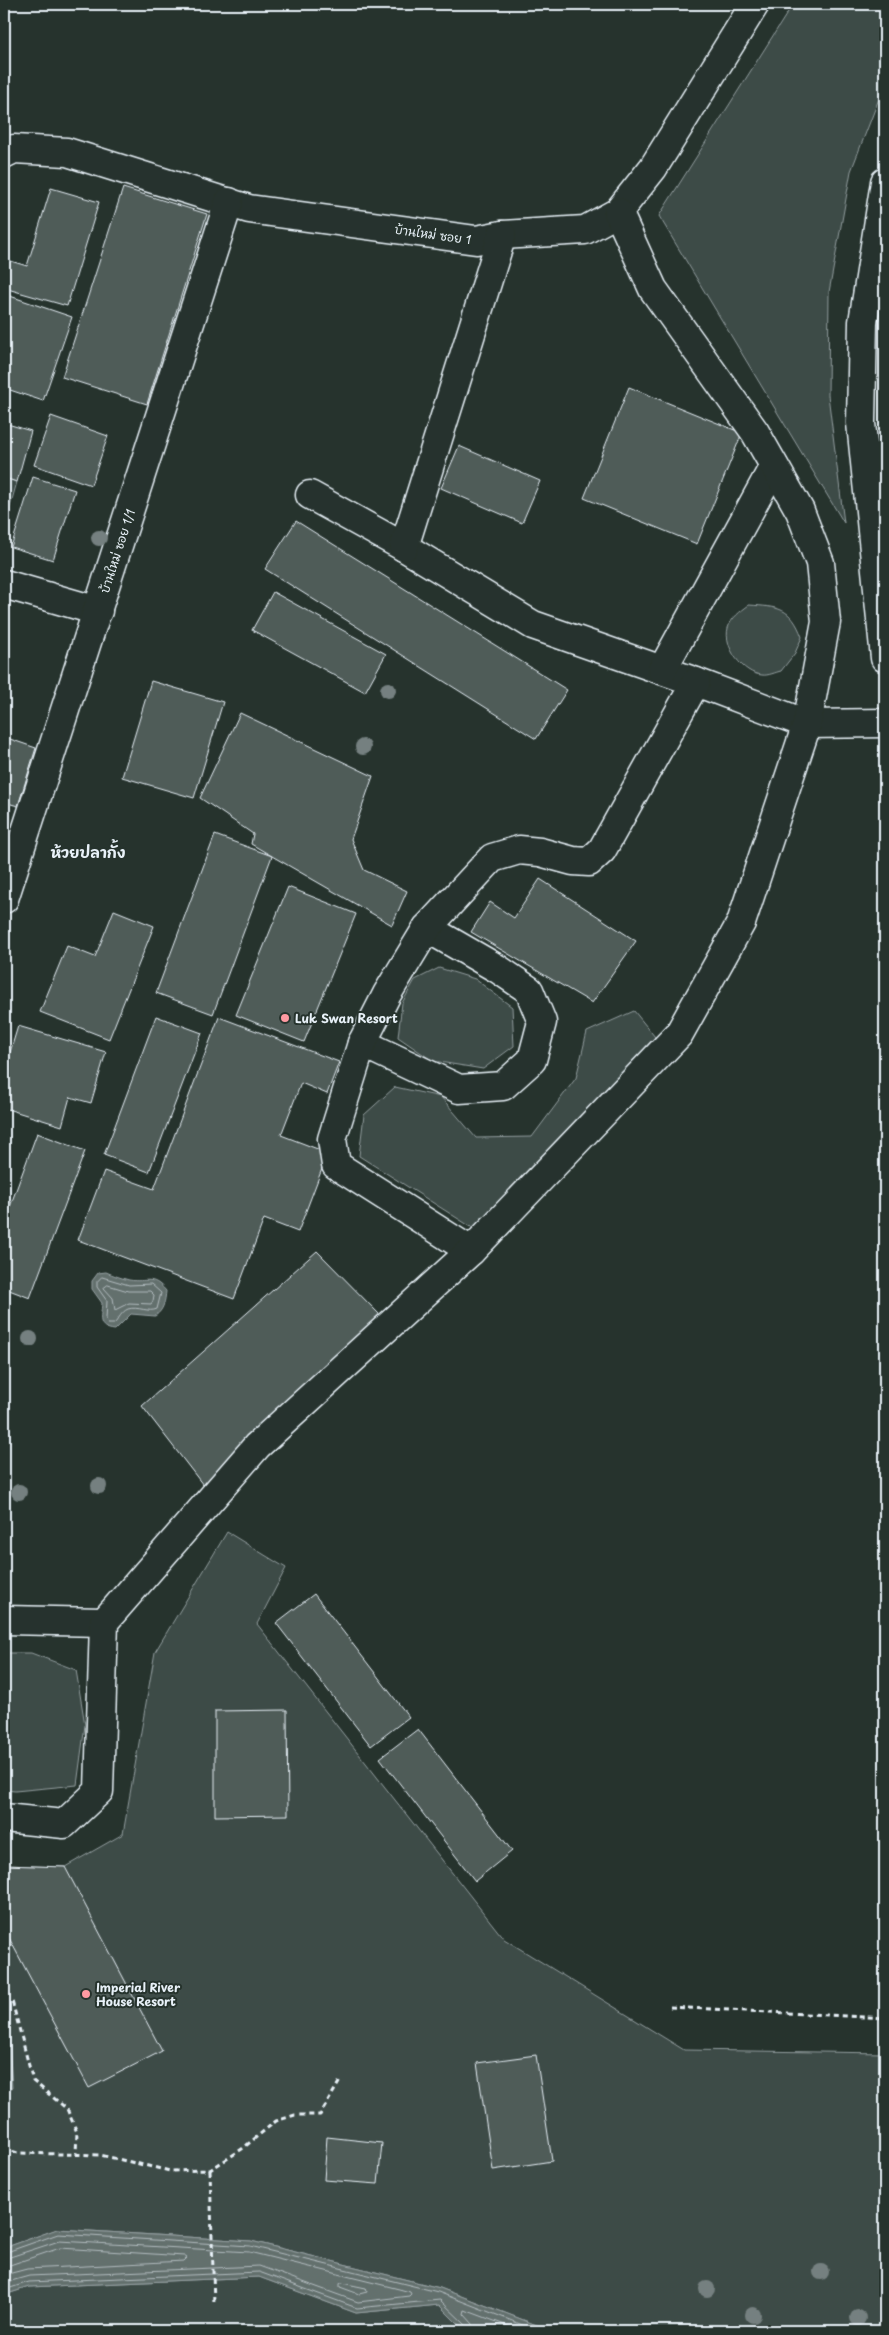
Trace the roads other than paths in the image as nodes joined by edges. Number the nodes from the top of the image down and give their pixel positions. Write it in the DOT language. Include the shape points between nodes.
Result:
graph roads {
  1 [pos="754,4"];
  2 [pos="4,154"];
  3 [pos="885,182"];
  4 [pos="229,202"];
  5 [pos="618,212"];
  6 [pos="502,235"];
  7 [pos="774,466"];
  8 [pos="310,494"];
  9 [pos="404,547"];
  10 [pos="4,584"];
  11 [pos="98,611"];
  12 [pos="885,658"];
  13 [pos="662,670"];
  14 [pos="696,682"];
  15 [pos="885,723"];
  16 [pos="807,724"];
  17 [pos="4,899"];
  18 [pos="427,928"];
  19 [pos="362,1043"];
  20 [pos="470,1251"];
  21 [pos="4,1620"];
  22 [pos="104,1622"];
  23 [pos="4,1818"];
  1 -- 5 [label="street, บ้านใหม่ ซอย 1" via="653,168"];
  2 -- 4 [label="street, บ้านใหม่ ซอย 1" via="14,149 67,152"];
  3 -- 12 [label="street" via="863,322 861,423"];
  4 -- 6 [label="street, บ้านใหม่ ซอย 1" via="249,209 476,240"];
  4 -- 11 [label="street, บ้านใหม่ ซอย 1/1"];
  5 -- 6 [label="street, บ้านใหม่ ซอย 1" via="586,230"];
  5 -- 7 [label="street" via="653,289 755,432"];
  6 -- 9 [label="street"];
  7 -- 13 [label="street"];
  7 -- 16 [label="street" via="800,511 820,563 826,622"];
  8 -- 9 [label="street"];
  9 -- 13 [label="street" via="533,624"];
  10 -- 11 [label="street"];
  11 -- 17 [label="street, บ้านใหม่ ซอย 1/1"];
  13 -- 14 [label="street"];
  14 -- 16 [label="street"];
  14 -- 18 [label="street" via="602,850 589,862 519,850 492,858"];
  15 -- 16 [label="street"];
  16 -- 20 [label="street" via="741,923 679,1034"];
  18 -- 19 [label="street"];
  18 -- 19 [label="street" via="529,990 542,1022 532,1060 503,1086 459,1089"];
  19 -- 20 [label="street" via="332,1139 336,1165"];
  20 -- 22 [label="street" via="257,1446"];
  21 -- 22 [label="street"];
  22 -- 23 [label="street" via="99,1791 64,1824"];
}
